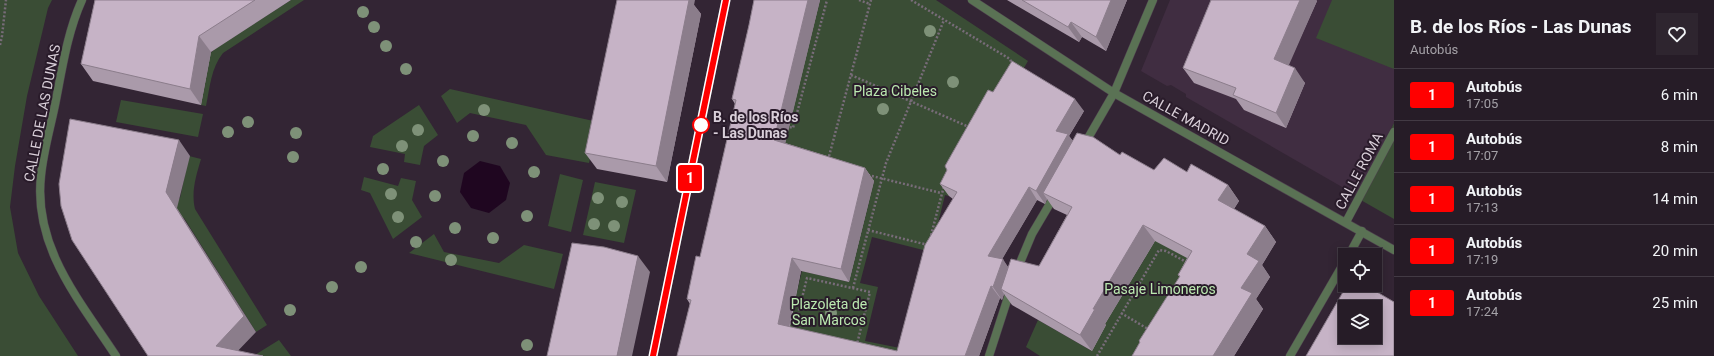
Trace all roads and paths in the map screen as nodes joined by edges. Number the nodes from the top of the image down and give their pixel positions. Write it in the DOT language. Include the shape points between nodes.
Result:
graph roads {
  1 [pos="6,0"];
  2 [pos="82,0"];
  3 [pos="726,0"];
  4 [pos="827,0"];
  5 [pos="859,0"];
  6 [pos="871,0"];
  7 [pos="911,0"];
  8 [pos="972,0"];
  9 [pos="1153,0"];
  10 [pos="870,4"];
  11 [pos="944,20"];
  12 [pos="0,45"];
  13 [pos="1009,69"];
  14 [pos="851,75"];
  15 [pos="1114,93"];
  16 [pos="910,102"];
  17 [pos="778,124"];
  18 [pos="976,130"];
  19 [pos="1394,132"];
  20 [pos="1079,154"];
  21 [pos="821,160"];
  22 [pos="866,174"];
  23 [pos="881,179"];
  24 [pos="946,182"];
  25 [pos="1059,187"];
  26 [pos="941,193"];
  27 [pos="1346,222"];
  28 [pos="868,230"];
  29 [pos="1362,232"];
  30 [pos="928,245"];
  31 [pos="933,246"];
  32 [pos="1353,248"];
  33 [pos="1394,250"];
  34 [pos="1190,264"];
  35 [pos="1338,273"];
  36 [pos="853,288"];
  37 [pos="1122,313"];
  38 [pos="1149,330"];
  39 [pos="796,334"];
  40 [pos="852,344"];
  41 [pos="116,356"];
  42 [pos="653,356"];
  43 [pos="989,356"];
  44 [pos="1097,356"];
  45 [pos="1290,356"];
  1 -- 12 [label="path"];
  2 -- 41 [label="street, CALLE DE LAS DUNAS" via="66,49 41,176 40,206 45,232 60,271"];
  3 -- 42 [label="main road"];
  4 -- 17 [label="path" via="793,128"];
  5 -- 10 [label="path"];
  6 -- 10 [label="path"];
  7 -- 11 [label="path"];
  8 -- 15 [label="street, CALLE MADRID"];
  9 -- 15 [label="street"];
  10 -- 14 [label="path"];
  11 -- 13 [label="path" via="1010,59 1012,64"];
  11 -- 16 [label="path"];
  14 -- 16 [label="path"];
  14 -- 21 [label="path" via="828,163"];
  15 -- 20 [label="street"];
  15 -- 27 [label="street, CALLE MADRID"];
  16 -- 18 [label="path"];
  16 -- 23 [label="path"];
  19 -- 27 [label="street, CALLE ROMA"];
  22 -- 23 [label="path"];
  23 -- 26 [label="path"];
  23 -- 28 [label="path"];
  24 -- 26 [label="path"];
  25 -- 43 [label="street" via="1032,234 1014,278"];
  26 -- 30 [label="path"];
  27 -- 29 [label="street, CALLE MADRID"];
  28 -- 30 [label="path"];
  28 -- 36 [label="path"];
  29 -- 32 [label="street"];
  29 -- 33 [label="street, CALLE MADRID"];
  30 -- 31 [label="path"];
  34 -- 37 [label="path" via="1159,250"];
  35 -- 45 [label="street"];
  36 -- 39 [label="path" via="807,278 795,326"];
  36 -- 40 [label="path" via="870,292 857,345"];
  37 -- 38 [label="path"];
  37 -- 44 [label="path"];
}
